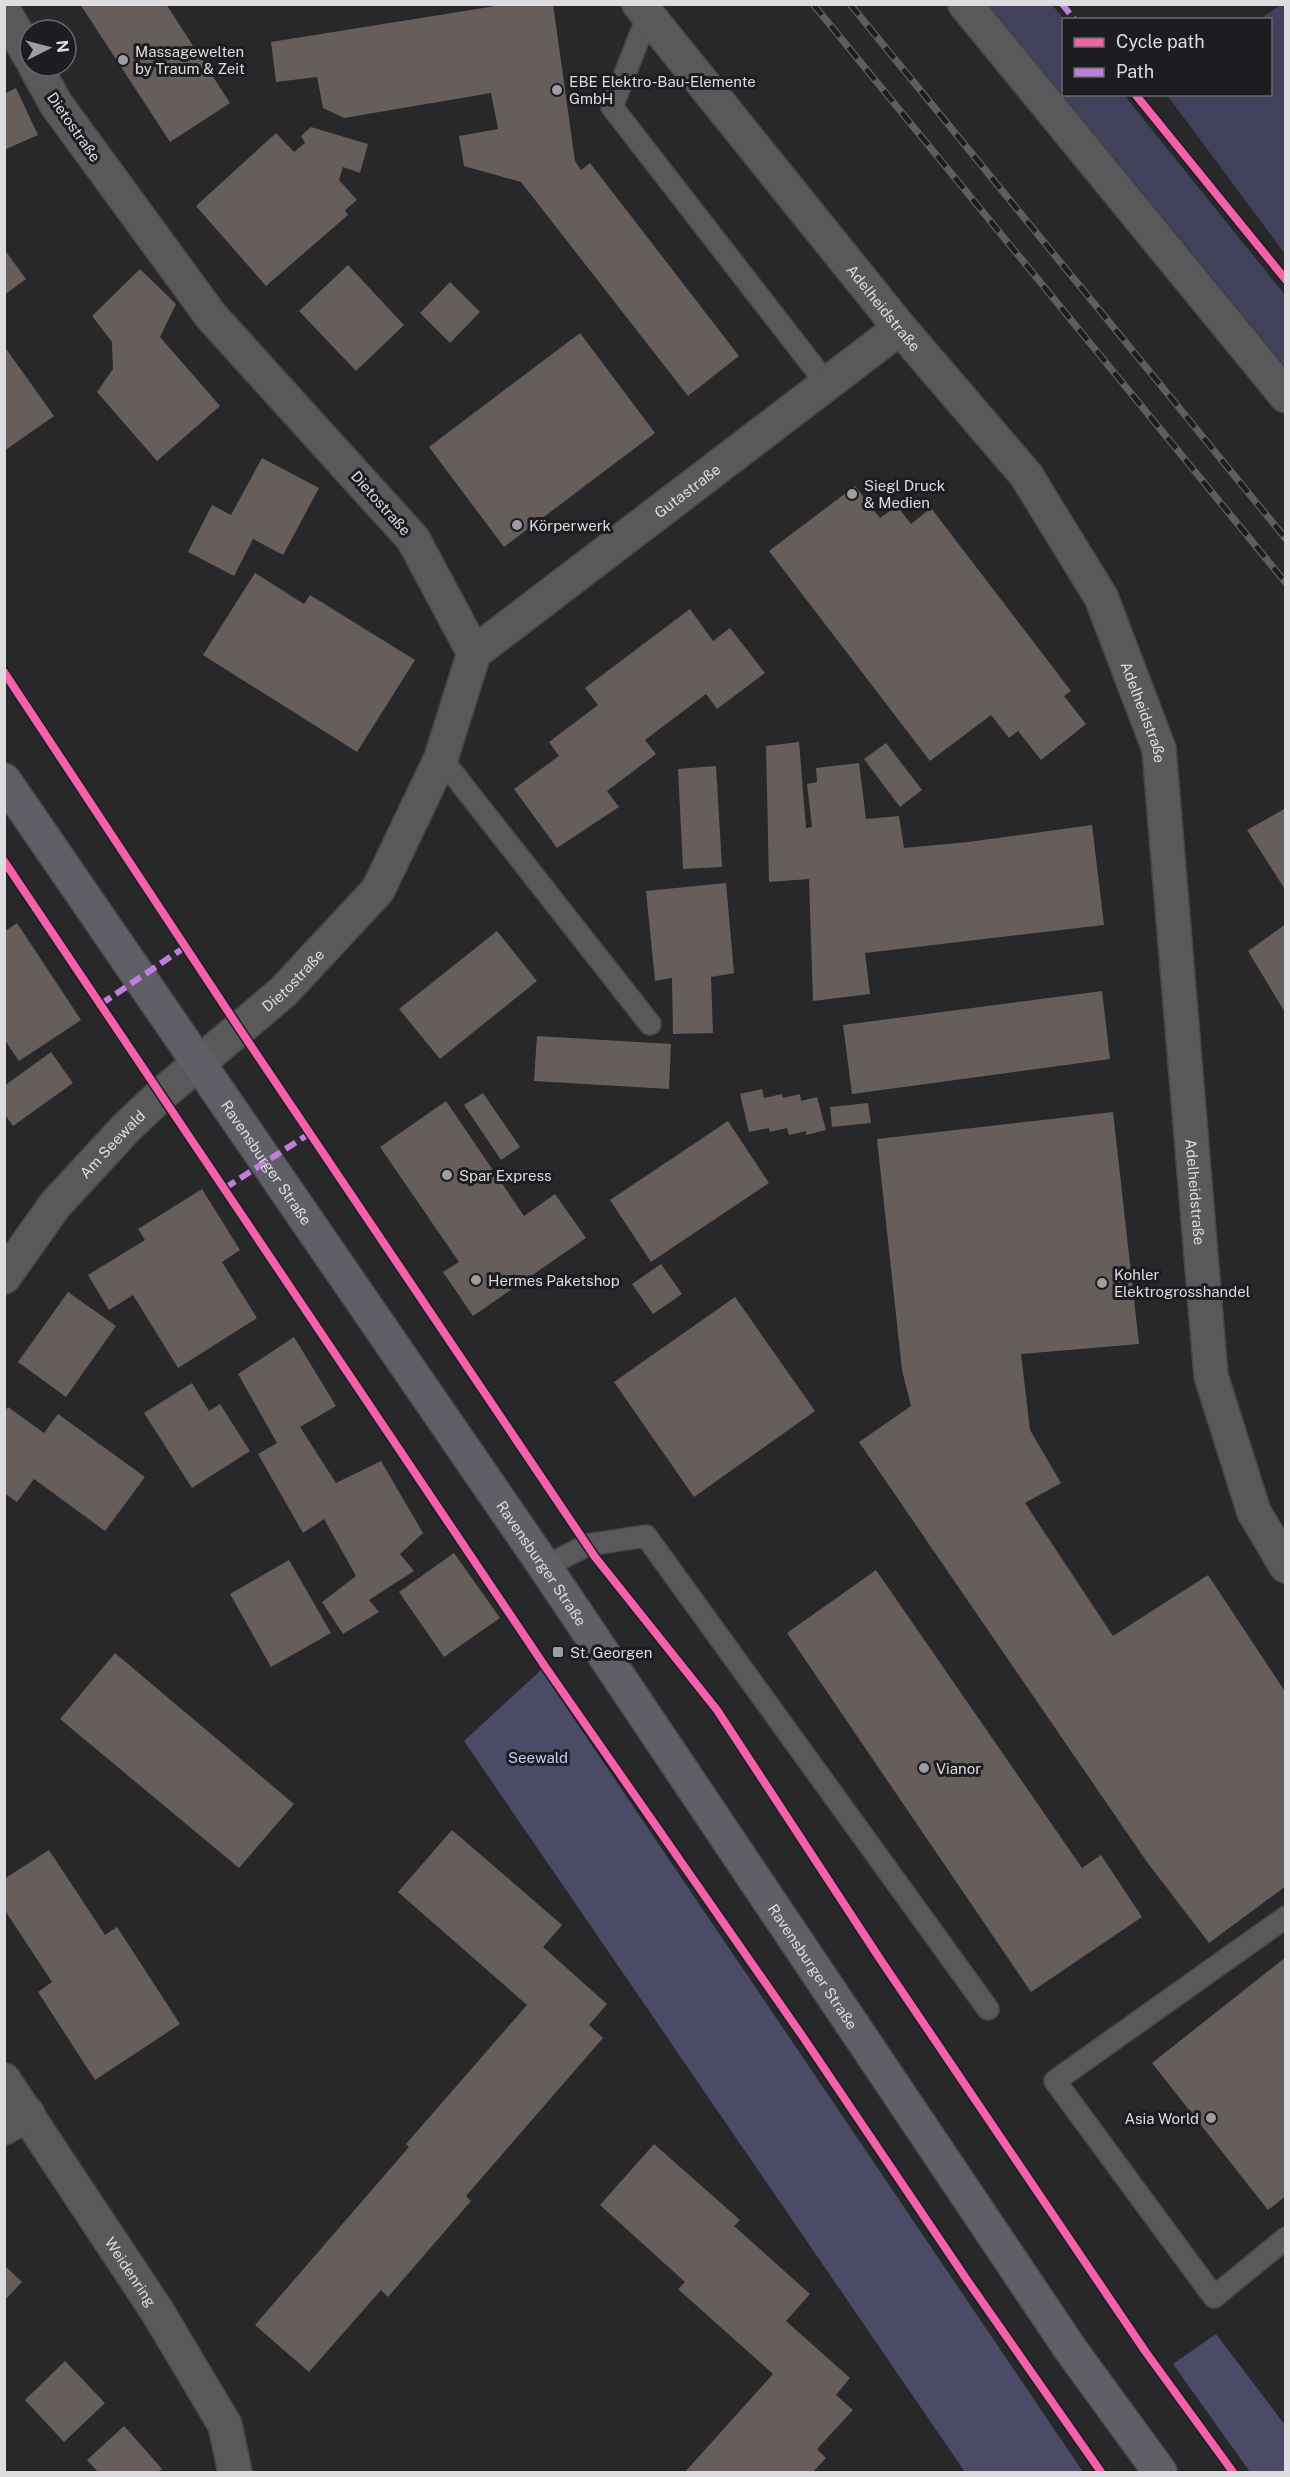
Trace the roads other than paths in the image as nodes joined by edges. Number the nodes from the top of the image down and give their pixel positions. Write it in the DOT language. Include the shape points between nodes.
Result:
graph roads {
  1 [pos="965,4"];
  2 [pos="643,10"];
  3 [pos="4,11"];
  4 [pos="18,36"];
  5 [pos="42,78"];
  6 [pos="900,328"];
  7 [pos="827,384"];
  8 [pos="1286,396"];
  9 [pos="474,653"];
  10 [pos="441,758"];
  11 [pos="4,780"];
  12 [pos="650,1024"];
  13 [pos="239,1028"];
  14 [pos="198,1064"];
  15 [pos="4,1277"];
  16 [pos="1286,1566"];
  17 [pos="545,1567"];
  18 [pos="1286,1917"];
  19 [pos="988,2009"];
  20 [pos="4,2080"];
  21 [pos="16,2121"];
  22 [pos="1286,2238"];
  23 [pos="236,2472"];
  24 [pos="1160,2472"];
  1 -- 8 [label="street"];
  2 -- 6 [label="street, Adelheidstraße"];
  2 -- 7 [label="lane" via="612,107"];
  3 -- 4 [label="street"];
  5 -- 9 [label="street, Dietostraße" via="56,104 211,316 413,538"];
  6 -- 7 [label="street, Gutastraße"];
  6 -- 16 [label="street, Adelheidstraße" via="1026,475 1101,597 1159,749 1211,1376 1254,1512"];
  7 -- 9 [label="street, Gutastraße"];
  9 -- 10 [label="street, Dietostraße"];
  10 -- 12 [label="lane"];
  10 -- 13 [label="street, Dietostraße" via="378,890 283,992"];
  11 -- 14 [label="main road, Ravensburger Straße"];
  13 -- 14 [label="street, Am Seewald"];
  14 -- 15 [label="street, Am Seewald" via="126,1128 55,1205"];
  14 -- 17 [label="main road, Ravensburger Straße"];
  17 -- 19 [label="lane" via="587,1545 646,1536"];
  17 -- 24 [label="main road, Ravensburger Straße" via="1071,2350"];
  18 -- 22 [label="lane" via="1055,2081 1214,2297"];
  20 -- 21 [label="street, Weidenring"];
  21 -- 23 [label="street, Weidenring" via="157,2311 225,2425"];
}
